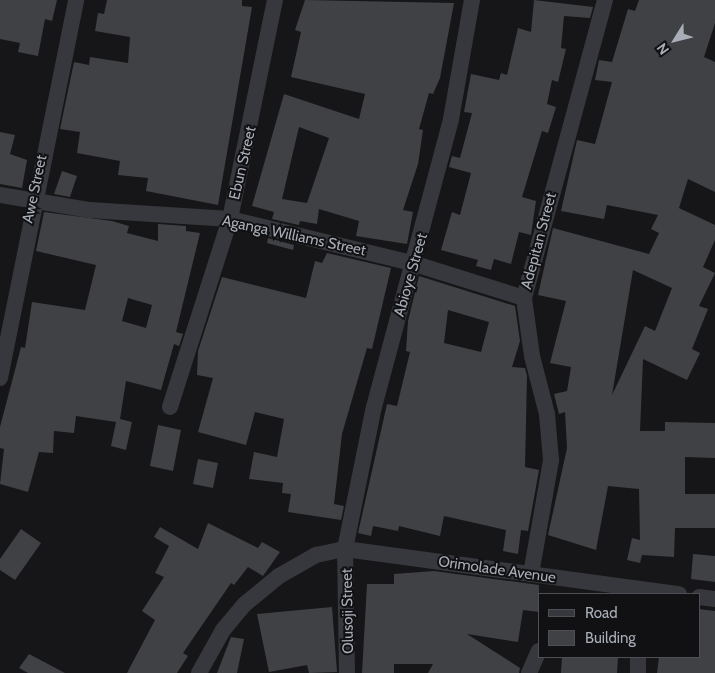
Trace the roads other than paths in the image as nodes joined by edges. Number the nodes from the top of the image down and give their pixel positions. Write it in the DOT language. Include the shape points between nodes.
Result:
graph roads {
  1 [pos="76,0"];
  2 [pos="275,0"];
  3 [pos="472,0"];
  4 [pos="605,0"];
  5 [pos="0,195"];
  6 [pos="32,200"];
  7 [pos="230,220"];
  8 [pos="412,263"];
  9 [pos="524,298"];
  10 [pos="0,378"];
  11 [pos="170,407"];
  12 [pos="345,549"];
  13 [pos="531,574"];
  14 [pos="567,587"];
  15 [pos="638,592"];
  16 [pos="659,593"];
  17 [pos="700,597"];
  18 [pos="715,599"];
  19 [pos="538,653"];
  20 [pos="638,658"];
  21 [pos="199,673"];
  22 [pos="347,673"];
  23 [pos="529,673"];
  24 [pos="638,673"];
  1 -- 6 [label="street, Awe Street"];
  2 -- 7 [label="street, Ebun Street"];
  3 -- 8 [label="street, Abioye Street" via="451,119"];
  4 -- 9 [label="street, Adepitan Street"];
  5 -- 6 [label="street, Aganga Williams Street"];
  6 -- 7 [label="street, Aganga Williams Street" via="138,215"];
  6 -- 10 [label="street, Awe Street"];
  7 -- 8 [label="street, Aganga Williams Street"];
  7 -- 11 [label="street, Ebun Street"];
  8 -- 9 [label="street, Aganga Williams Street"];
  8 -- 12 [label="street, Abioye Street" via="374,407"];
  9 -- 13 [label="street, Adepitan Street" via="532,356 547,414 551,460"];
  12 -- 13 [label="street, Orimolade Avenue"];
  12 -- 21 [label="street, Orimolade Avenue" via="316,555 279,576 223,630"];
  12 -- 22 [label="street, Olusoji Street"];
  13 -- 14 [label="street, Orimolade Avenue"];
  14 -- 15 [label="street, Orimolade Avenue"];
  15 -- 16 [label="street, Orimolade Avenue"];
  17 -- 18 [label="street"];
  19 -- 23 [label="street"];
  20 -- 24 [label="street"];
}
